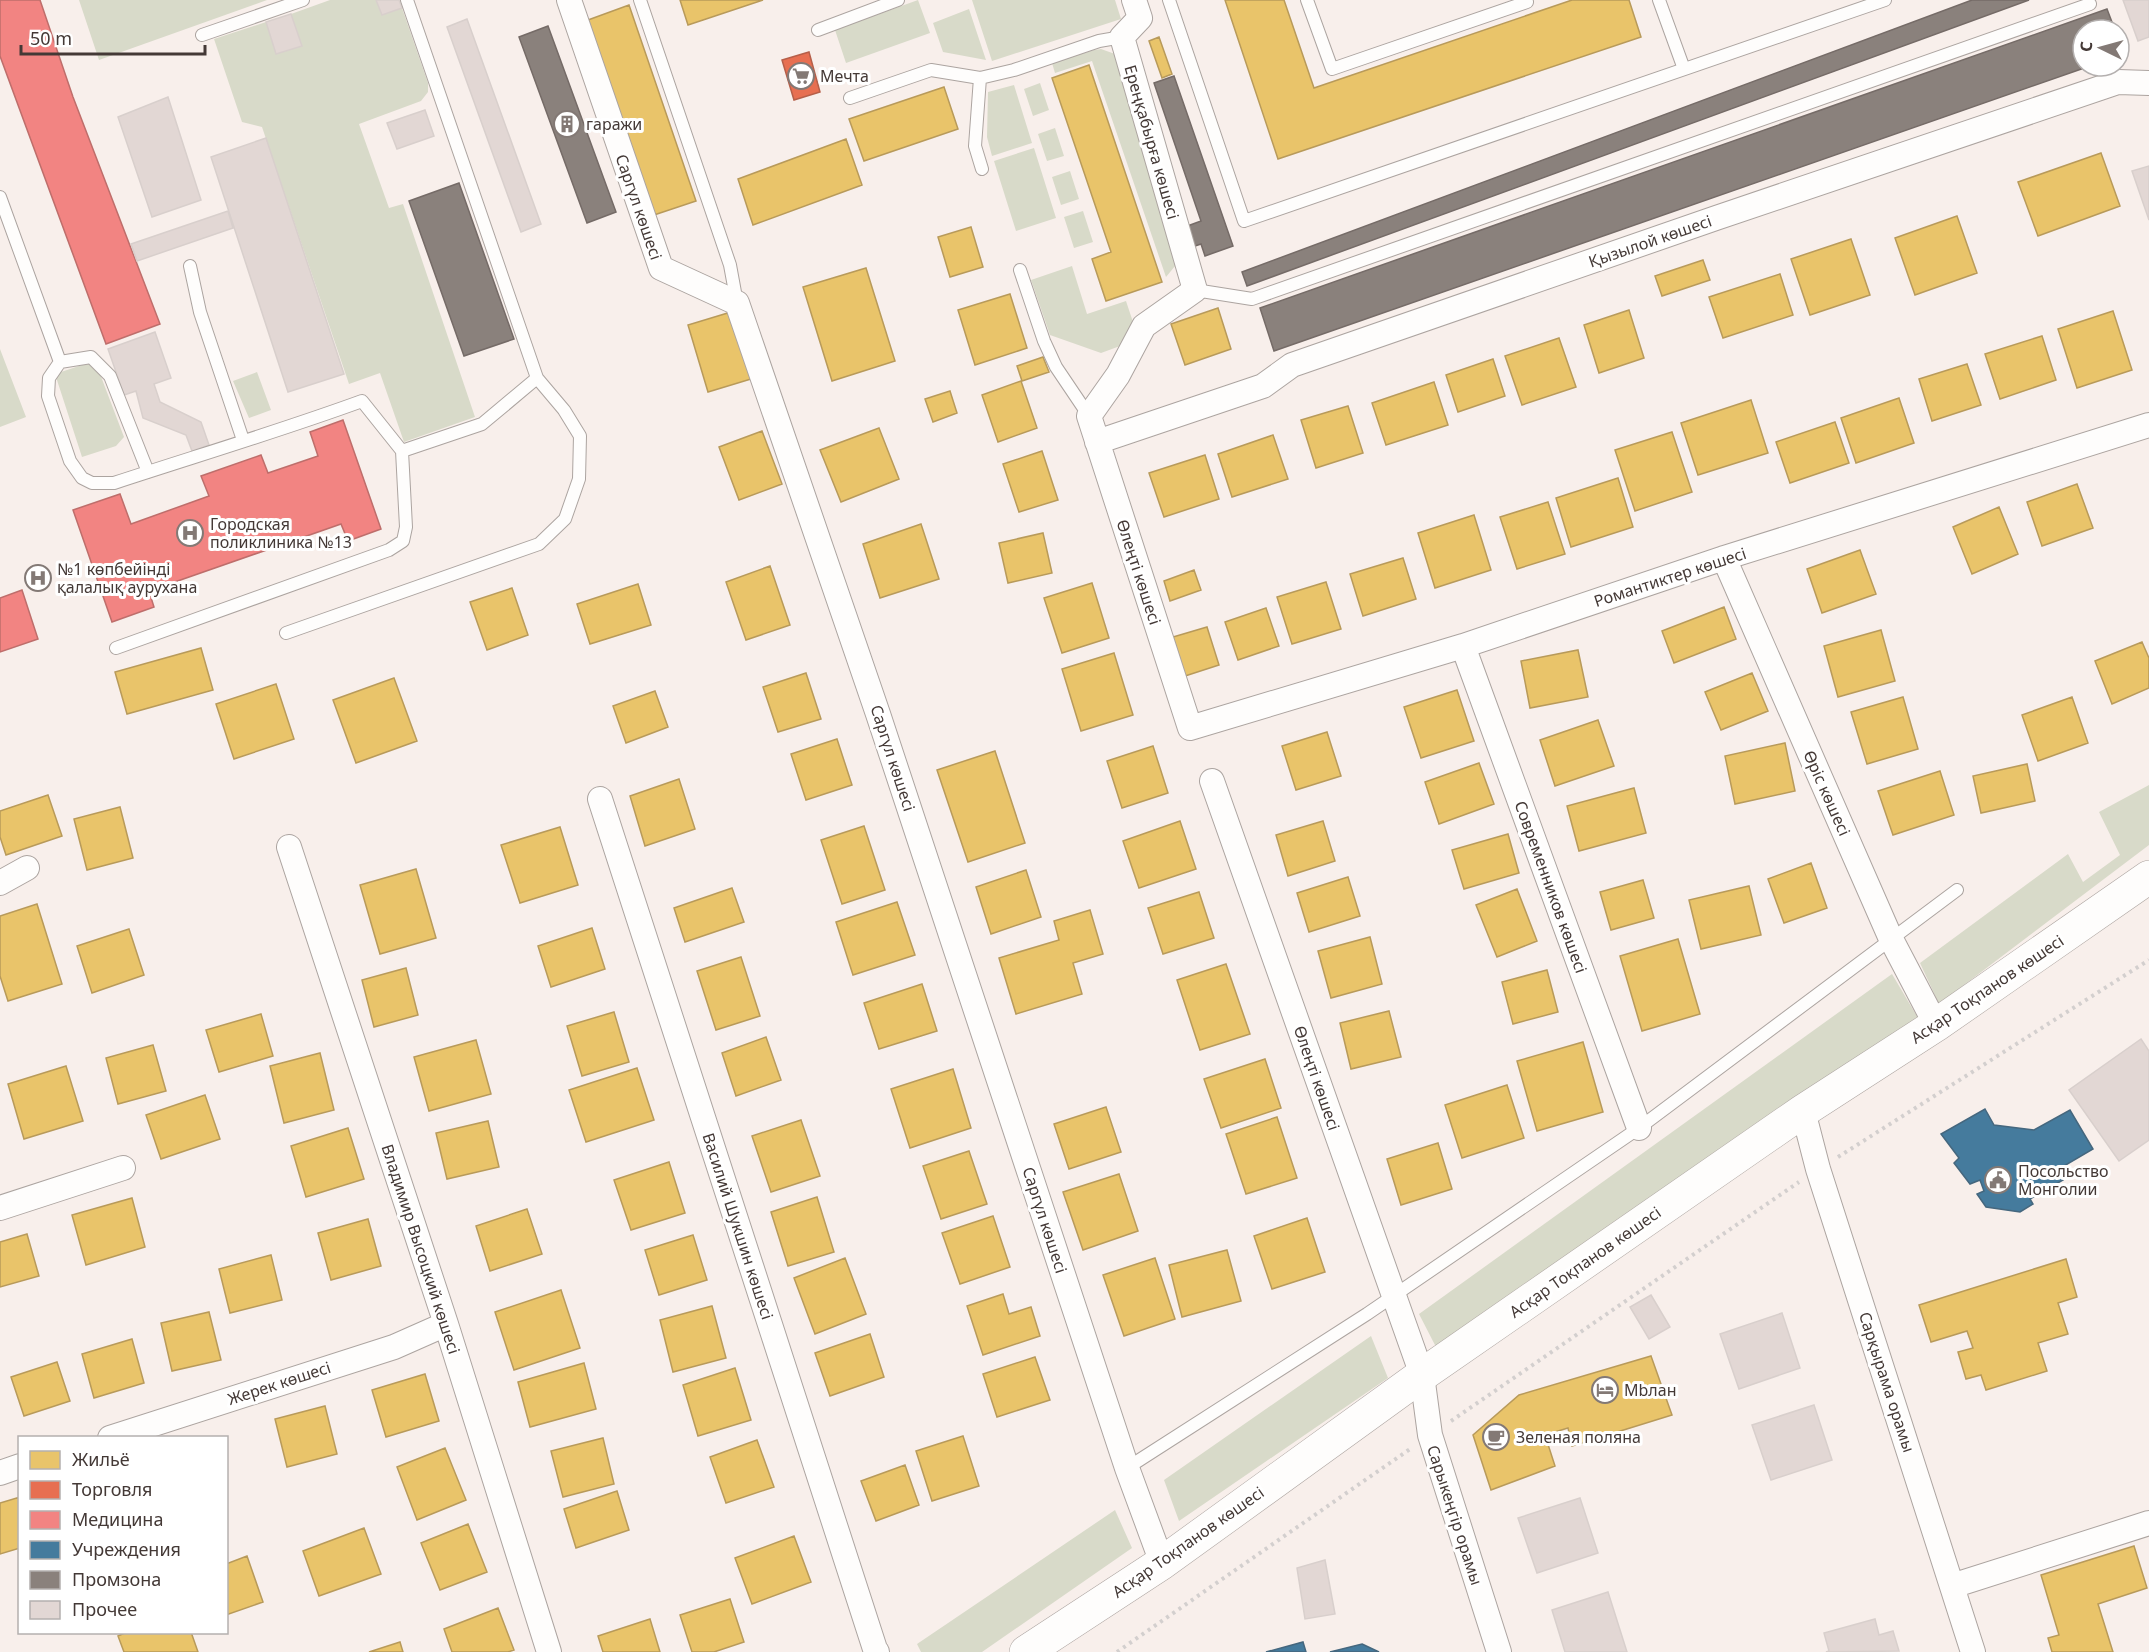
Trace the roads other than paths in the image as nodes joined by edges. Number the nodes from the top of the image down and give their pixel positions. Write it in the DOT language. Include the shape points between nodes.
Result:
graph roads {
  1 [pos="303,0"];
  2 [pos="407,0"];
  3 [pos="569,0"];
  4 [pos="640,0"];
  5 [pos="898,0"];
  6 [pos="1134,0"];
  7 [pos="1169,0"];
  8 [pos="1307,0"];
  9 [pos="1526,0"];
  10 [pos="1659,0"];
  11 [pos="1885,0"];
  12 [pos="2090,4"];
  13 [pos="818,30"];
  14 [pos="202,35"];
  15 [pos="1122,37"];
  16 [pos="1684,69"];
  17 [pos="980,78"];
  18 [pos="2149,83"];
  19 [pos="850,98"];
  20 [pos="982,169"];
  21 [pos="0,197"];
  22 [pos="190,266"];
  23 [pos="1020,270"];
  24 [pos="1195,290"];
  25 [pos="737,303"];
  26 [pos="60,362"];
  27 [pos="537,378"];
  28 [pos="1089,416"];
  29 [pos="2149,425"];
  30 [pos="243,440"];
  31 [pos="1097,442"];
  32 [pos="402,451"];
  33 [pos="148,472"];
  34 [pos="1724,558"];
  35 [pos="286,633"];
  36 [pos="1463,646"];
  37 [pos="116,648"];
  38 [pos="1190,728"];
  39 [pos="1212,781"];
  40 [pos="600,799"];
  41 [pos="290,847"];
  42 [pos="27,868"];
  43 [pos="2149,877"];
  44 [pos="0,883"];
  45 [pos="1957,890"];
  46 [pos="1891,939"];
  47 [pos="1936,1025"];
  48 [pos="1803,1111"];
  49 [pos="1639,1128"];
  50 [pos="123,1168"];
  51 [pos="0,1208"];
  52 [pos="1394,1296"];
  53 [pos="446,1324"];
  54 [pos="1422,1375"];
  55 [pos="113,1436"];
  56 [pos="18,1467"];
  57 [pos="1127,1468"];
  58 [pos="0,1473"];
  59 [pos="2149,1523"];
  60 [pos="1162,1563"];
  61 [pos="1953,1586"];
  62 [pos="549,1652"];
  63 [pos="877,1652"];
  64 [pos="1026,1652"];
  65 [pos="1499,1652"];
  66 [pos="1973,1652"];
  1 -- 14 [label="lane"];
  2 -- 27 [label="lane"];
  3 -- 25 [label="street, Саргүл көшесі" via="660,268"];
  4 -- 25 [label="lane" via="730,265"];
  5 -- 13 [label="lane"];
  6 -- 15 [label="street" via="1140,18"];
  7 -- 16 [label="lane" via="1244,220"];
  8 -- 9 [label="lane" via="1332,69"];
  10 -- 16 [label="lane"];
  11 -- 16 [label="lane"];
  12 -- 24 [label="lane" via="1252,299"];
  15 -- 17 [label="lane" via="1099,40"];
  15 -- 24 [label="street, Ереңқабырға көшесі"];
  17 -- 19 [label="lane" via="931,70"];
  17 -- 20 [label="lane" via="975,146"];
  18 -- 31 [label="street, Қызылой көшесі" via="2118,82 1716,218 1292,365 1263,386"];
  21 -- 26 [label="lane"];
  22 -- 30 [label="lane" via="200,312"];
  23 -- 28 [label="lane" via="1056,368"];
  24 -- 28 [label="street" via="1144,326 1118,375"];
  25 -- 57 [label="street, Саргүл көшесі" via="878,714"];
  26 -- 33 [label="lane" via="91,357 110,376"];
  26 -- 33 [label="lane" via="49,378 48,396 70,461 82,478 92,483 114,483"];
  27 -- 32 [label="lane" via="482,424"];
  27 -- 35 [label="lane" via="580,436 579,479 565,519 539,544"];
  28 -- 31 [label="street, Өлеңті көшесі"];
  29 -- 34 [label="street, Романтиктер көшесі"];
  30 -- 32 [label="lane" via="290,428 362,401"];
  30 -- 33 [label="lane"];
  31 -- 38 [label="street, Өлеңті көшесі"];
  32 -- 37 [label="lane" via="406,527 403,541 389,550"];
  34 -- 36 [label="street, Романтиктер көшесі"];
  34 -- 46 [label="street, Өріс көшесі"];
  36 -- 38 [label="street, Романтиктер көшесі"];
  36 -- 49 [label="street, Современников көшесі"];
  39 -- 52 [label="street, Өлеңті көшесі"];
  40 -- 63 [label="street, Василий Шукшин көшесі"];
  41 -- 53 [label="street, Владимир Высоцкий көшесі"];
  42 -- 44 [label="street"];
  43 -- 47 [label="street, Асқар Тоқпанов көшесі"];
  45 -- 46 [label="lane"];
  46 -- 47 [label="street, Өріс көшесі"];
  46 -- 49 [label="lane"];
  47 -- 48 [label="street, Асқар Тоқпанов көшесі"];
  48 -- 54 [label="street, Асқар Тоқпанов көшесі"];
  48 -- 61 [label="street, Сарқырама орамы" via="1818,1169"];
  49 -- 52 [label="lane"];
  50 -- 51 [label="street"];
  52 -- 54 [label="street, Өлеңті көшесі"];
  52 -- 57 [label="lane"];
  53 -- 55 [label="street, Жерек көшесі" via="394,1347"];
  53 -- 62 [label="street, Владимир Высоцкий көшесі"];
  54 -- 60 [label="street, Асқар Тоқпанов көшесі"];
  54 -- 65 [label="street, Сарыкеңгір орамы" via="1430,1435"];
  56 -- 58 [label="street"];
  57 -- 60 [label="street, Саргүл көшесі"];
  59 -- 61 [label="street"];
  60 -- 64 [label="street, Асқар Тоқпанов көшесі"];
  61 -- 66 [label="street, Сарқырама орамы"];
}
